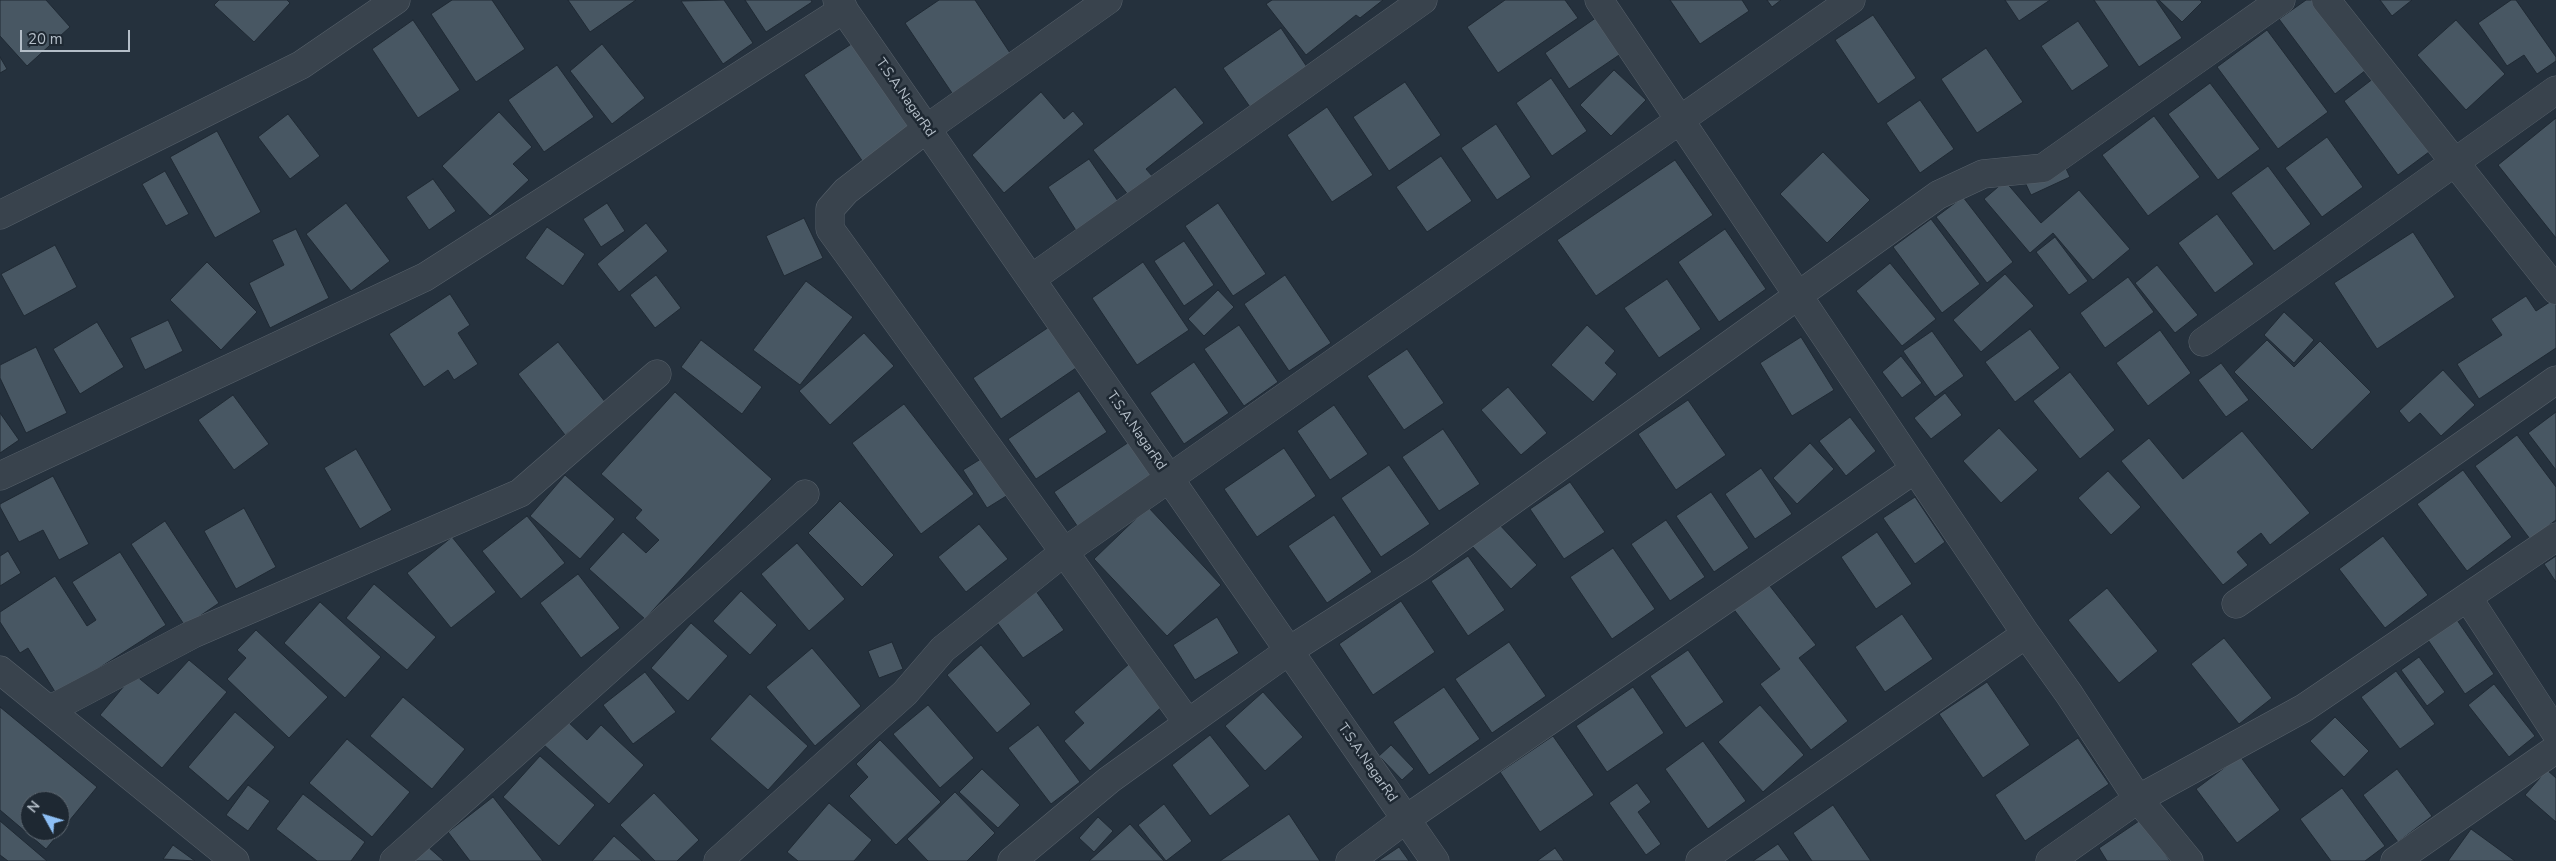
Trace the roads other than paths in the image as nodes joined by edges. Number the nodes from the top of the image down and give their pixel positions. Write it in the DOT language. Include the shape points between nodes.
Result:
graph roads {
  1 [pos="396,0"];
  2 [pos="1108,0"];
  3 [pos="1423,0"];
  4 [pos="1599,0"];
  5 [pos="1851,0"];
  6 [pos="2281,0"];
  7 [pos="2326,0"];
  8 [pos="840,5"];
  9 [pos="2556,90"];
  10 [pos="1680,121"];
  11 [pos="926,129"];
  12 [pos="2454,162"];
  13 [pos="0,215"];
  14 [pos="1031,279"];
  15 [pos="2556,290"];
  16 [pos="1798,296"];
  17 [pos="2203,342"];
  18 [pos="657,374"];
  19 [pos="2556,380"];
  20 [pos="1915,469"];
  21 [pos="0,476"];
  22 [pos="1170,480"];
  23 [pos="805,494"];
  24 [pos="2556,537"];
  25 [pos="1064,552"];
  26 [pos="2468,598"];
  27 [pos="2236,604"];
  28 [pos="2026,634"];
  29 [pos="1290,650"];
  30 [pos="0,670"];
  31 [pos="50,710"];
  32 [pos="1188,723"];
  33 [pos="2556,733"];
  34 [pos="2556,749"];
  35 [pos="2138,799"];
  36 [pos="1406,819"];
  37 [pos="235,861"];
  38 [pos="394,861"];
  39 [pos="718,861"];
  40 [pos="1012,861"];
  41 [pos="1350,861"];
  42 [pos="1435,861"];
  43 [pos="1700,861"];
  44 [pos="2050,861"];
  45 [pos="2189,861"];
  46 [pos="2395,861"];
  1 -- 13 [label="street" via="301,65"];
  2 -- 11 [label="street"];
  3 -- 14 [label="street"];
  4 -- 10 [label="street"];
  5 -- 10 [label="street"];
  6 -- 16 [label="street" via="2043,168 1983,174 1938,195"];
  7 -- 12 [label="street"];
  8 -- 11 [label="street, T.S.A.NagarRd"];
  8 -- 21 [label="street" via="424,277"];
  9 -- 12 [label="street"];
  10 -- 16 [label="street"];
  10 -- 22 [label="street"];
  11 -- 14 [label="street, T.S.A.NagarRd"];
  11 -- 25 [label="street" via="846,191 830,210 830,229"];
  12 -- 15 [label="street"];
  12 -- 17 [label="street"];
  14 -- 22 [label="street, T.S.A.NagarRd"];
  16 -- 20 [label="street"];
  16 -- 29 [label="street" via="1420,567"];
  18 -- 31 [label="street" via="520,493 193,634"];
  19 -- 27 [label="street"];
  20 -- 28 [label="street"];
  20 -- 36 [label="street"];
  22 -- 25 [label="street"];
  22 -- 29 [label="street, T.S.A.NagarRd"];
  23 -- 38 [label="street"];
  24 -- 26 [label="street"];
  25 -- 32 [label="street"];
  25 -- 39 [label="street" via="943,649 905,693"];
  26 -- 33 [label="street"];
  26 -- 35 [label="street" via="2304,708"];
  28 -- 35 [label="street"];
  28 -- 43 [label="street"];
  29 -- 32 [label="street"];
  29 -- 36 [label="street, T.S.A.NagarRd"];
  30 -- 31 [label="street"];
  31 -- 37 [label="street"];
  32 -- 40 [label="street" via="1109,780"];
  34 -- 46 [label="street"];
  35 -- 44 [label="street"];
  35 -- 45 [label="street"];
  36 -- 41 [label="street"];
  36 -- 42 [label="street, T.S.A.NagarRd"];
}
